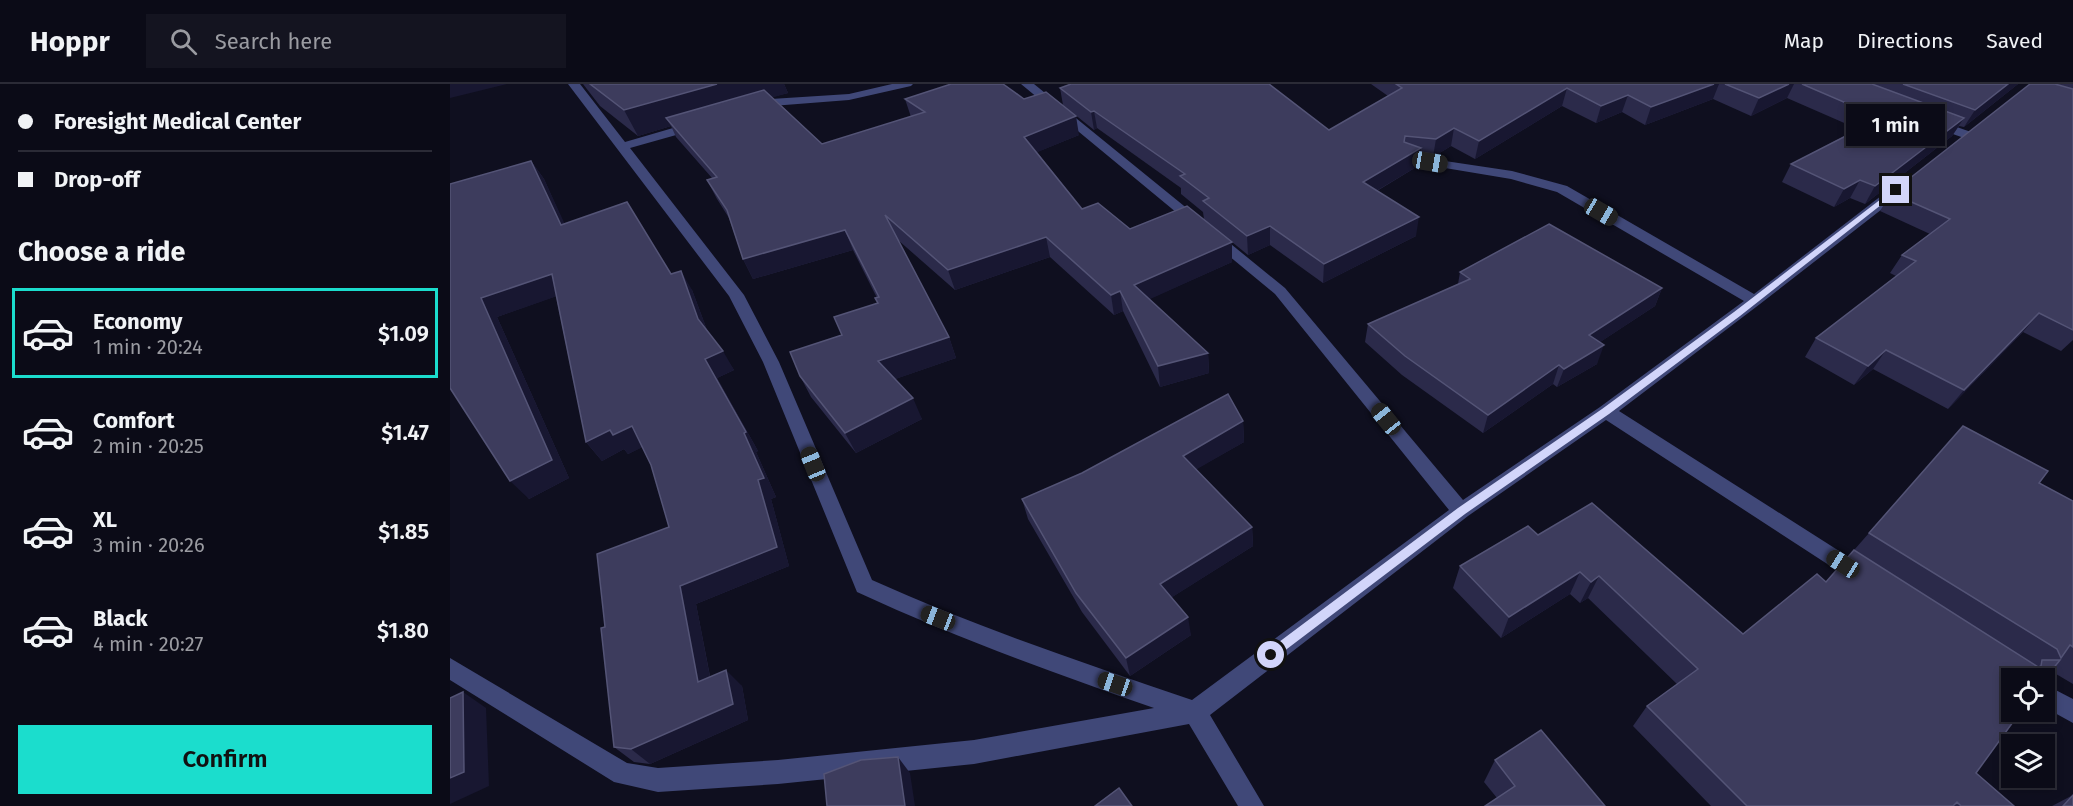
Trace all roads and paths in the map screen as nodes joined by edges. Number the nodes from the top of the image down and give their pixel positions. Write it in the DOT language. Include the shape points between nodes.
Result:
graph roads {
  1 [pos="574,84"];
  2 [pos="907,84"];
  3 [pos="1027,84"];
  4 [pos="739,113"];
  5 [pos="1926,120"];
  6 [pos="707,122"];
  7 [pos="1983,122"];
  8 [pos="1967,135"];
  9 [pos="621,147"];
  10 [pos="1949,150"];
  11 [pos="1409,158"];
  12 [pos="1921,171"];
  13 [pos="1755,300"];
  14 [pos="1606,411"];
  15 [pos="1461,511"];
  16 [pos="1882,589"];
  17 [pos="450,668"];
  18 [pos="2055,701"];
  19 [pos="1195,712"];
  20 [pos="2073,712"];
  21 [pos="1252,806"];
  1 -- 9 [label="street"];
  2 -- 4 [label="street" via="849,97 771,104"];
  3 -- 15 [label="street" via="1280,291"];
  5 -- 8 [label="street"];
  6 -- 9 [label="street"];
  7 -- 8 [label="street"];
  8 -- 10 [label="street"];
  9 -- 19 [label="street" via="736,295 751,320 864,586 1024,652"];
  11 -- 13 [label="street" via="1512,175 1562,189"];
  12 -- 13 [label="street"];
  13 -- 14 [label="street"];
  14 -- 15 [label="street"];
  14 -- 16 [label="street"];
  15 -- 19 [label="street"];
  17 -- 19 [label="street" via="623,774 658,780 974,752"];
  18 -- 20 [label="street"];
  19 -- 21 [label="street"];
}
